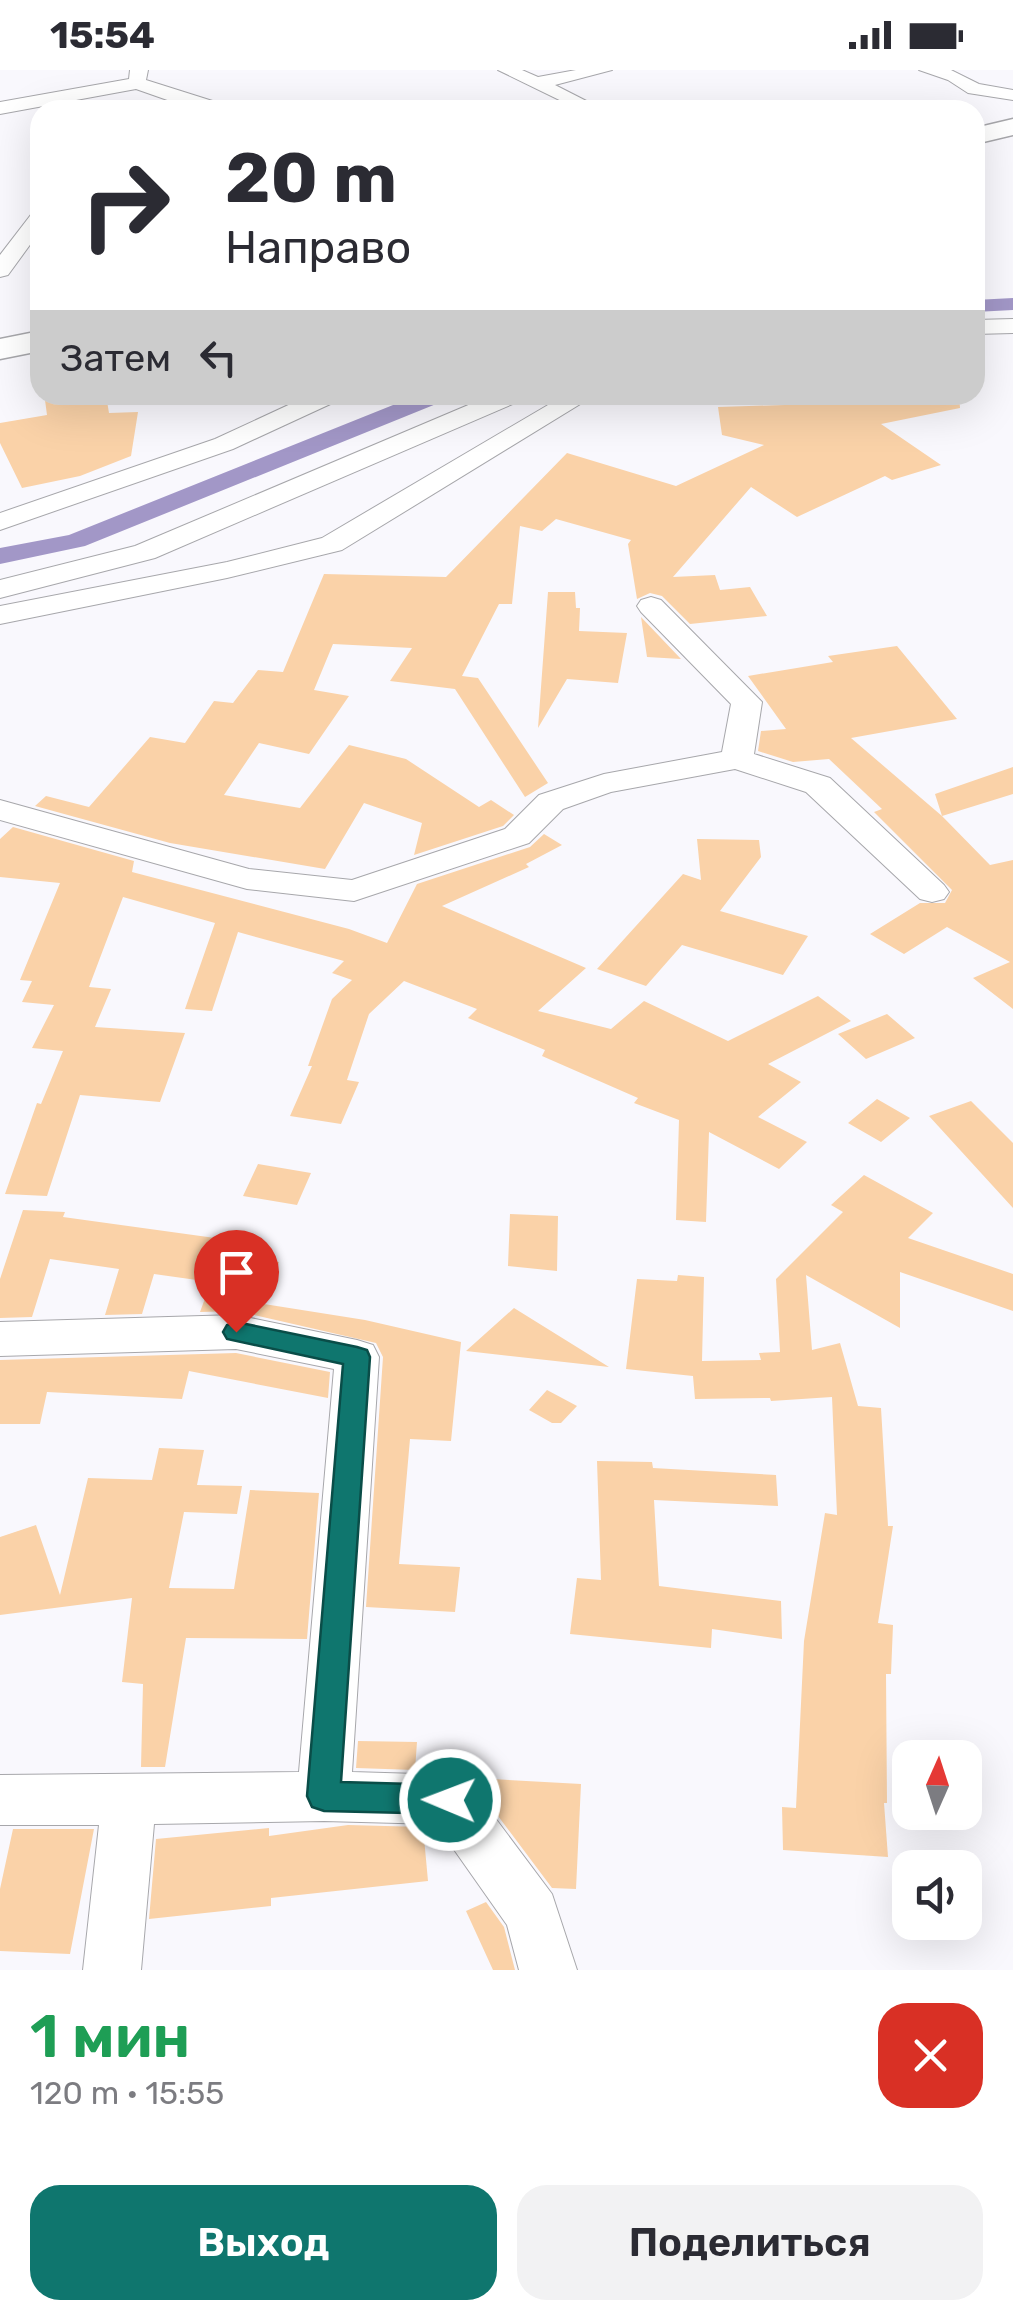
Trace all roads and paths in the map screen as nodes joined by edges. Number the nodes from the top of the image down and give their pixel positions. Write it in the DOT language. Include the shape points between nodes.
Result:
graph roads {
  1 [pos="507,70"];
  2 [pos="602,70"];
  3 [pos="928,70"];
  4 [pos="138,76"];
  5 [pos="537,83"];
  6 [pos="1013,94"];
  7 [pos="34,100"];
  8 [pos="176,100"];
  9 [pos="573,100"];
  10 [pos="30,101"];
  11 [pos="0,108"];
  12 [pos="1013,127"];
  13 [pos="985,134"];
  14 [pos="30,230"];
  15 [pos="0,270"];
  16 [pos="1013,326"];
  17 [pos="985,327"];
  18 [pos="30,343"];
  19 [pos="0,349"];
  20 [pos="1013,350"];
  21 [pos="985,351"];
  22 [pos="308,405"];
  23 [pos="491,405"];
  24 [pos="566,405"];
  25 [pos="231,517"];
  26 [pos="0,522"];
  27 [pos="332,544"];
  28 [pos="0,589"];
  29 [pos="651,606"];
  30 [pos="0,615"];
  31 [pos="737,759"];
  32 [pos="0,810"];
  33 [pos="932,892"];
  34 [pos="0,1340"];
  35 [pos="324,1796"];
  36 [pos="0,1800"];
  37 [pos="128,1800"];
  38 [pos="112,1970"];
  39 [pos="548,1970"];
  1 -- 5 [label="street"];
  2 -- 5 [label="street"];
  3 -- 6 [label="street" via="974,90"];
  4 -- 7 [label="street"];
  4 -- 8 [label="street"];
  5 -- 9 [label="street"];
  10 -- 11 [label="street"];
  12 -- 13 [label="main road"];
  14 -- 15 [label="street"];
  16 -- 17 [label="street"];
  18 -- 19 [label="main road"];
  20 -- 21 [label="street"];
  22 -- 26 [label="street" via="224,444"];
  23 -- 25 [label="street"];
  24 -- 27 [label="street"];
  25 -- 27 [label="street"];
  25 -- 28 [label="street" via="145,552"];
  27 -- 30 [label="street"];
  29 -- 31 [label="street" via="747,702"];
  31 -- 32 [label="street" via="604,784 551,802 517,836 354,890 247,879"];
  31 -- 33 [label="street" via="818,785"];
  34 -- 35 [label="street" via="236,1332 357,1357"];
  35 -- 37 [label="street"];
  35 -- 39 [label="street" via="450,1800 532,1913"];
  36 -- 37 [label="street"];
  37 -- 38 [label="street"];
}
